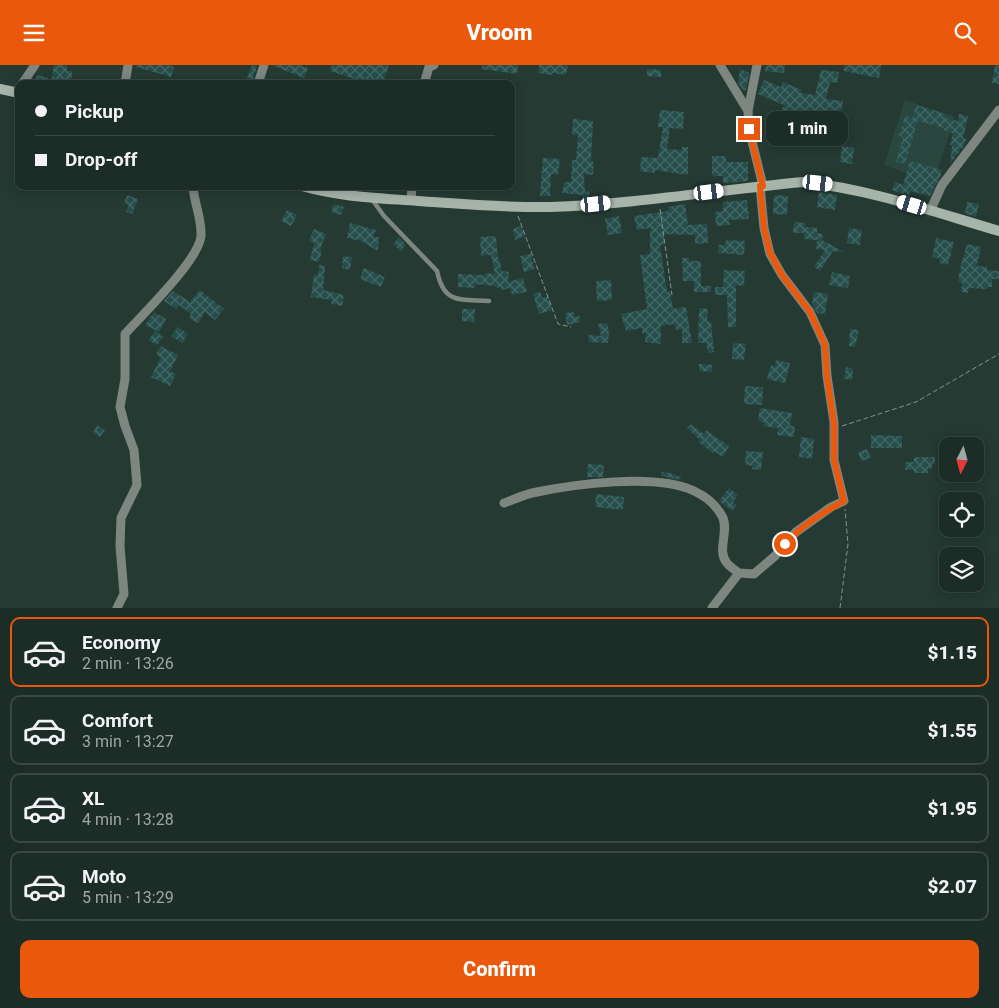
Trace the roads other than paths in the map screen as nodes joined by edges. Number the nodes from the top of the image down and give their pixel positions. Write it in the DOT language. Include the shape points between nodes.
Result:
graph roads {
  1 [pos="35,65"];
  2 [pos="128,65"];
  3 [pos="264,65"];
  4 [pos="434,65"];
  5 [pos="720,65"];
  6 [pos="757,65"];
  7 [pos="25,80"];
  8 [pos="126,80"];
  9 [pos="259,80"];
  10 [pos="424,80"];
  11 [pos="0,89"];
  12 [pos="15,91"];
  13 [pos="999,110"];
  14 [pos="748,111"];
  15 [pos="762,186"];
  16 [pos="194,190"];
  17 [pos="316,190"];
  18 [pos="411,190"];
  19 [pos="370,197"];
  20 [pos="410,200"];
  21 [pos="930,211"];
  22 [pos="999,231"];
  23 [pos="489,301"];
  24 [pos="504,503"];
  25 [pos="739,573"];
  26 [pos="117,608"];
  27 [pos="712,608"];
  1 -- 7 [label="street"];
  2 -- 8 [label="street"];
  3 -- 9 [label="street"];
  4 -- 10 [label="street" via="429,67"];
  5 -- 14 [label="street"];
  6 -- 14 [label="street"];
  11 -- 12 [label="main road"];
  13 -- 21 [label="street" via="942,185"];
  14 -- 15 [label="street"];
  15 -- 20 [label="main road" via="549,207"];
  15 -- 21 [label="main road" via="803,181 834,185"];
  15 -- 25 [label="street" via="764,228 770,253 810,312 825,345 834,460 844,501 796,532 754,575"];
  16 -- 26 [label="street" via="201,238 197,249 125,334 125,379 120,407 134,450 137,485 121,518 124,593"];
  17 -- 19 [label="main road"];
  18 -- 20 [label="street"];
  19 -- 20 [label="main road"];
  19 -- 23 [label="lane" via="437,271 444,292 453,298"];
  21 -- 22 [label="main road"];
  24 -- 25 [label="street" via="531,493 632,482 664,483 693,490 709,499 722,515 726,526 723,551 726,563"];
  25 -- 27 [label="street"];
}
